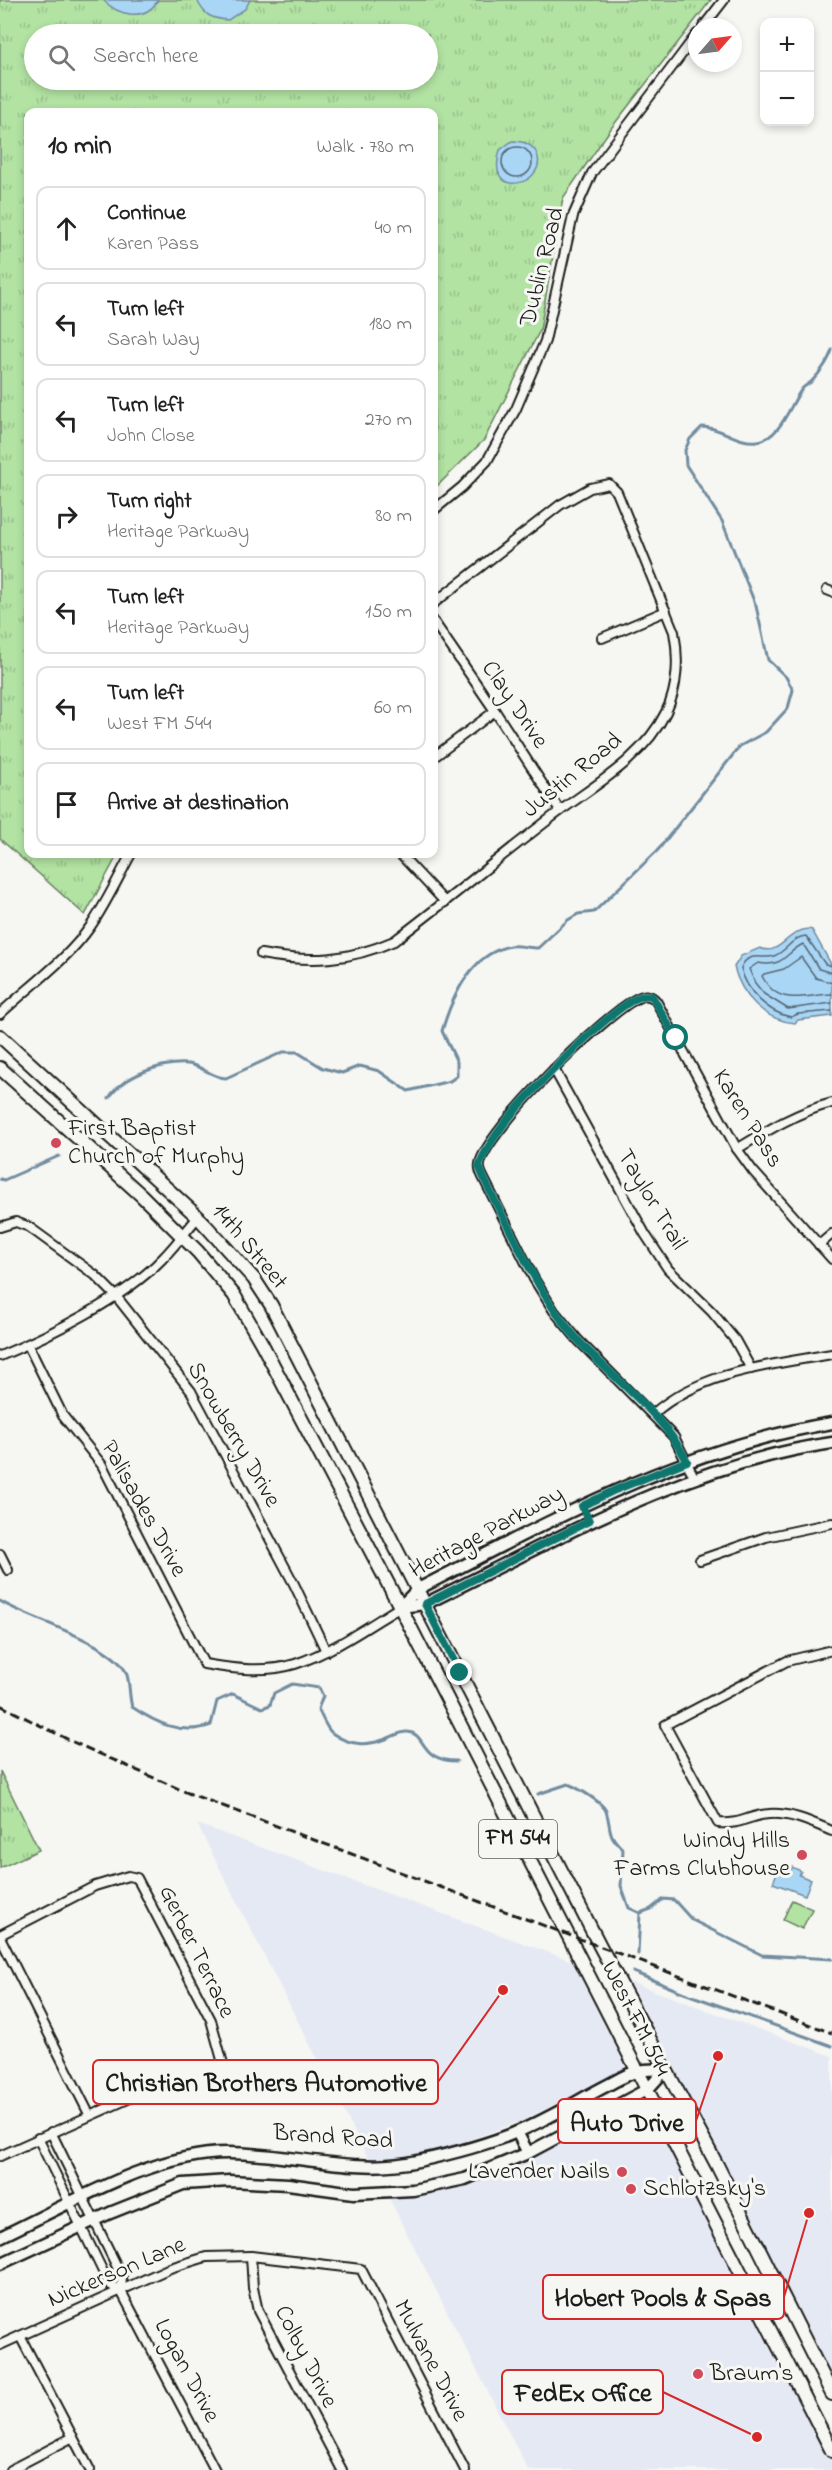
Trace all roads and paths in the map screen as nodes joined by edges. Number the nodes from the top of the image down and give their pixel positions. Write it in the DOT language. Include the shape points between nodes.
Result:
graph roads {
  1 [pos="724,0"];
  2 [pos="710,18"];
  3 [pos="688,46"];
  4 [pos="438,507"];
  5 [pos="438,600"];
  6 [pos="666,611"];
  7 [pos="438,628"];
  8 [pos="602,638"];
  9 [pos="495,711"];
  10 [pos="438,754"];
  11 [pos="560,811"];
  12 [pos="129,858"];
  13 [pos="404,858"];
  14 [pos="445,902"];
  15 [pos="261,954"];
  16 [pos="0,1014"];
  17 [pos="0,1036"];
  18 [pos="0,1068"];
  19 [pos="554,1069"];
  20 [pos="832,1103"];
  21 [pos="737,1149"];
  22 [pos="198,1217"];
  23 [pos="0,1227"];
  24 [pos="832,1234"];
  25 [pos="182,1236"];
  26 [pos="819,1245"];
  27 [pos="832,1260"];
  28 [pos="116,1296"];
  29 [pos="28,1344"];
  30 [pos="832,1354"];
  31 [pos="0,1356"];
  32 [pos="751,1369"];
  33 [pos="653,1414"];
  34 [pos="832,1423"];
  35 [pos="832,1443"];
  36 [pos="687,1461"];
  37 [pos="695,1479"];
  38 [pos="582,1506"];
  39 [pos="589,1521"];
  40 [pos="832,1523"];
  41 [pos="0,1554"];
  42 [pos="700,1560"];
  43 [pos="8,1570"];
  44 [pos="417,1589"];
  45 [pos="425,1604"];
  46 [pos="400,1607"];
  47 [pos="832,1650"];
  48 [pos="326,1651"];
  49 [pos="832,1831"];
  50 [pos="0,1936"];
  51 [pos="666,2069"];
  52 [pos="638,2071"];
  53 [pos="227,2078"];
  54 [pos="294,2083"];
  55 [pos="648,2089"];
  56 [pos="89,2114"];
  57 [pos="51,2132"];
  58 [pos="517,2132"];
  59 [pos="38,2138"];
  60 [pos="528,2153"];
  61 [pos="0,2156"];
  62 [pos="82,2198"];
  63 [pos="70,2204"];
  64 [pos="93,2221"];
  65 [pos="81,2226"];
  66 [pos="0,2236"];
  67 [pos="251,2256"];
  68 [pos="0,2264"];
  69 [pos="361,2269"];
  70 [pos="778,2288"];
  71 [pos="121,2291"];
  72 [pos="756,2301"];
  73 [pos="20,2336"];
  74 [pos="0,2345"];
  75 [pos="832,2394"];
  76 [pos="73,2437"];
  77 [pos="831,2446"];
  78 [pos="10,2470"];
  79 [pos="90,2470"];
  80 [pos="215,2470"];
  81 [pos="342,2470"];
  82 [pos="465,2470"];
  1 -- 2 [label="street"];
  3 -- 4 [label="street, Dublin Road" via="592,173 573,216 545,341 516,410 487,461"];
  5 -- 6 [label="street, Justin Road" via="560,505 590,488 609,484 617,492"];
  6 -- 8 [label="street"];
  6 -- 11 [label="street, Justin Road" via="677,650 674,689 666,713 630,758"];
  7 -- 9 [label="street, Clay Drive"];
  9 -- 10 [label="street"];
  9 -- 11 [label="street, Clay Drive"];
  11 -- 14 [label="street, Justin Road"];
  12 -- 16 [label="street" via="83,936"];
  13 -- 14 [label="street"];
  14 -- 15 [label="street, Justin Road" via="394,941 367,952 344,958 291,960"];
  17 -- 22 [label="main road, 14th Street"];
  18 -- 25 [label="main road, 14th Street"];
  19 -- 21 [label="street, Karen Pass" via="613,1014 642,996 652,996"];
  19 -- 32 [label="street, Taylor Trail" via="645,1234 668,1269 735,1340"];
  19 -- 33 [label="street" via="507,1119 479,1166 534,1279 554,1311"];
  20 -- 21 [label="street" via="784,1120"];
  21 -- 26 [label="street, Karen Pass"];
  22 -- 25 [label="street"];
  22 -- 44 [label="main road, 14th Street" via="254,1279 271,1305"];
  23 -- 28 [label="street, Snowberry Drive" via="16,1222 29,1227"];
  24 -- 26 [label="street"];
  25 -- 28 [label="street" via="162,1260"];
  25 -- 46 [label="main road, 14th Street" via="243,1310"];
  26 -- 27 [label="street, Karen Pass"];
  28 -- 29 [label="street"];
  28 -- 48 [label="street, Snowberry Drive" via="191,1391"];
  29 -- 31 [label="street"];
  29 -- 48 [label="street, Palisades Drive" via="63,1416 102,1465 204,1664 242,1670 293,1665"];
  30 -- 32 [label="street"];
  32 -- 33 [label="street" via="695,1386"];
  33 -- 36 [label="street" via="674,1437"];
  34 -- 36 [label="main road, Heritage Parkway" via="764,1436"];
  35 -- 37 [label="main road, Heritage Parkway"];
  36 -- 37 [label="street"];
  36 -- 38 [label="main road, Heritage Parkway"];
  37 -- 39 [label="main road, Heritage Parkway"];
  38 -- 39 [label="main road"];
  38 -- 44 [label="main road, Heritage Parkway"];
  39 -- 45 [label="main road, Heritage Parkway"];
  40 -- 42 [label="street" via="766,1537"];
  41 -- 43 [label="street"];
  44 -- 45 [label="main road, 14th Street"];
  44 -- 46 [label="main road, Heritage Parkway"];
  45 -- 46 [label="main road, Heritage Parkway"];
  45 -- 51 [label="main road, West FM 544 / FM 544"];
  46 -- 48 [label="street"];
  46 -- 52 [label="main road, West FM 544 / FM 544"];
  47 -- 49 [label="street" via="786,1661 665,1725 718,1823 735,1824 769,1814 803,1820"];
  50 -- 53 [label="street, Gerber Terrace" via="95,1886 128,1876 137,1878 210,2020"];
  50 -- 56 [label="street"];
  51 -- 52 [label="main road, Brand Road"];
  51 -- 55 [label="main road, Brand Road"];
  51 -- 70 [label="main road, West FM 544 / FM 544"];
  52 -- 55 [label="main road, West FM 544 / FM 544"];
  52 -- 58 [label="main road, Brand Road"];
  53 -- 54 [label="street"];
  53 -- 56 [label="street" via="148,2090"];
  55 -- 60 [label="main road, Brand Road"];
  55 -- 72 [label="main road, West FM 544 / FM 544"];
  56 -- 57 [label="street"];
  57 -- 59 [label="street"];
  57 -- 62 [label="street, Logan Drive"];
  58 -- 60 [label="main road"];
  58 -- 62 [label="main road, Brand Road" via="470,2149 394,2166 264,2154 225,2153 187,2158 156,2166"];
  59 -- 61 [label="street"];
  59 -- 63 [label="street, Logan Drive"];
  60 -- 64 [label="main road, Brand Road" via="465,2180 413,2190 354,2193 288,2184 183,2184"];
  62 -- 63 [label="main road, Brand Road"];
  62 -- 64 [label="street, Logan Drive"];
  63 -- 65 [label="street, Logan Drive"];
  63 -- 66 [label="main road, Brand Road"];
  64 -- 65 [label="main road, Brand Road"];
  64 -- 71 [label="street, Logan Drive" via="122,2277"];
  65 -- 68 [label="main road, Brand Road"];
  65 -- 71 [label="street, Logan Drive" via="109,2284"];
  67 -- 69 [label="street, Nickerson Lane"];
  67 -- 71 [label="street, Nickerson Lane" via="206,2257 170,2268"];
  67 -- 81 [label="street, Colby Drive" via="258,2311"];
  69 -- 82 [label="street, Mulvane Drive"];
  70 -- 72 [label="main road"];
  70 -- 75 [label="main road, West FM 544 / FM 544"];
  71 -- 73 [label="street, Nickerson Lane"];
  71 -- 80 [label="street, Logan Drive"];
  72 -- 77 [label="main road, West FM 544 / FM 544"];
  73 -- 74 [label="street, Nickerson Lane"];
  73 -- 76 [label="street"];
  76 -- 78 [label="street"];
  76 -- 79 [label="street"];
}
